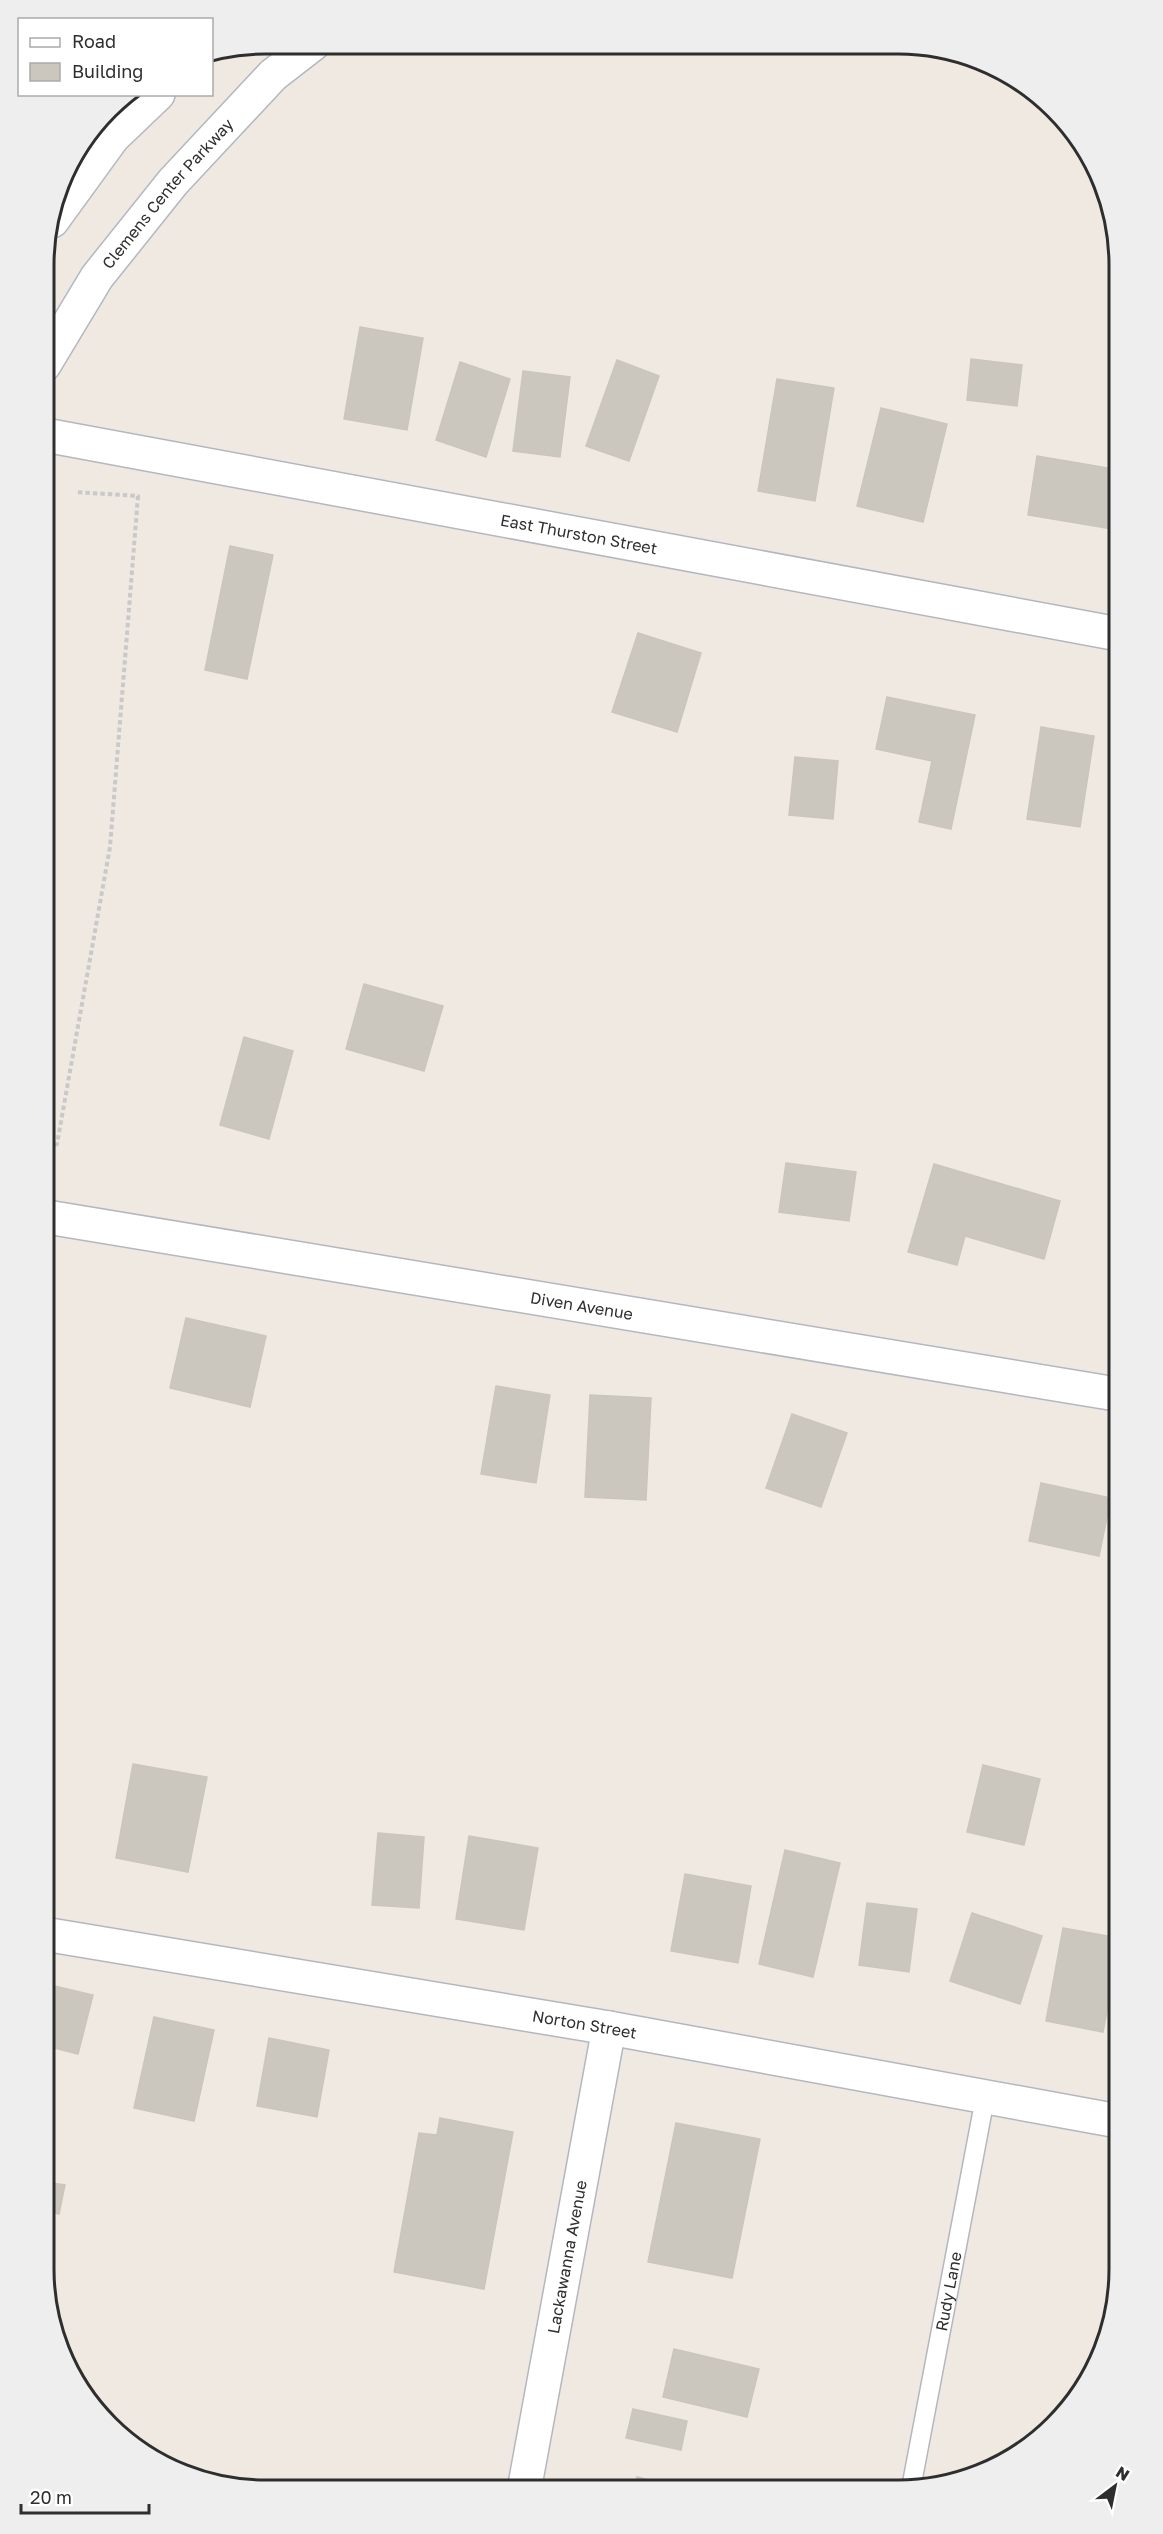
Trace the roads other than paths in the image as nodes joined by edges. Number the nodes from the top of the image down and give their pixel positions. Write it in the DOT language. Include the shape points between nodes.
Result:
graph roads {
  1 [pos="300,54"];
  2 [pos="156,96"];
  3 [pos="62,208"];
  4 [pos="54,348"];
  5 [pos="54,437"];
  6 [pos="1109,632"];
  7 [pos="54,1218"];
  8 [pos="1109,1393"];
  9 [pos="54,1936"];
  10 [pos="609,2028"];
  11 [pos="986,2098"];
  12 [pos="1109,2119"];
  13 [pos="526,2480"];
  14 [pos="913,2480"];
  1 -- 4 [label="street, Clemens Center Parkway" via="273,75 173,182 97,277"];
  2 -- 3 [label="street" via="113,137"];
  5 -- 6 [label="street, East Thurston Street"];
  7 -- 8 [label="street, Diven Avenue"];
  9 -- 10 [label="street, Norton Street"];
  10 -- 11 [label="street, Norton Street"];
  10 -- 13 [label="street, Lackawanna Avenue"];
  11 -- 12 [label="street, Norton Street"];
  11 -- 14 [label="lane, Rudy Lane"];
}
